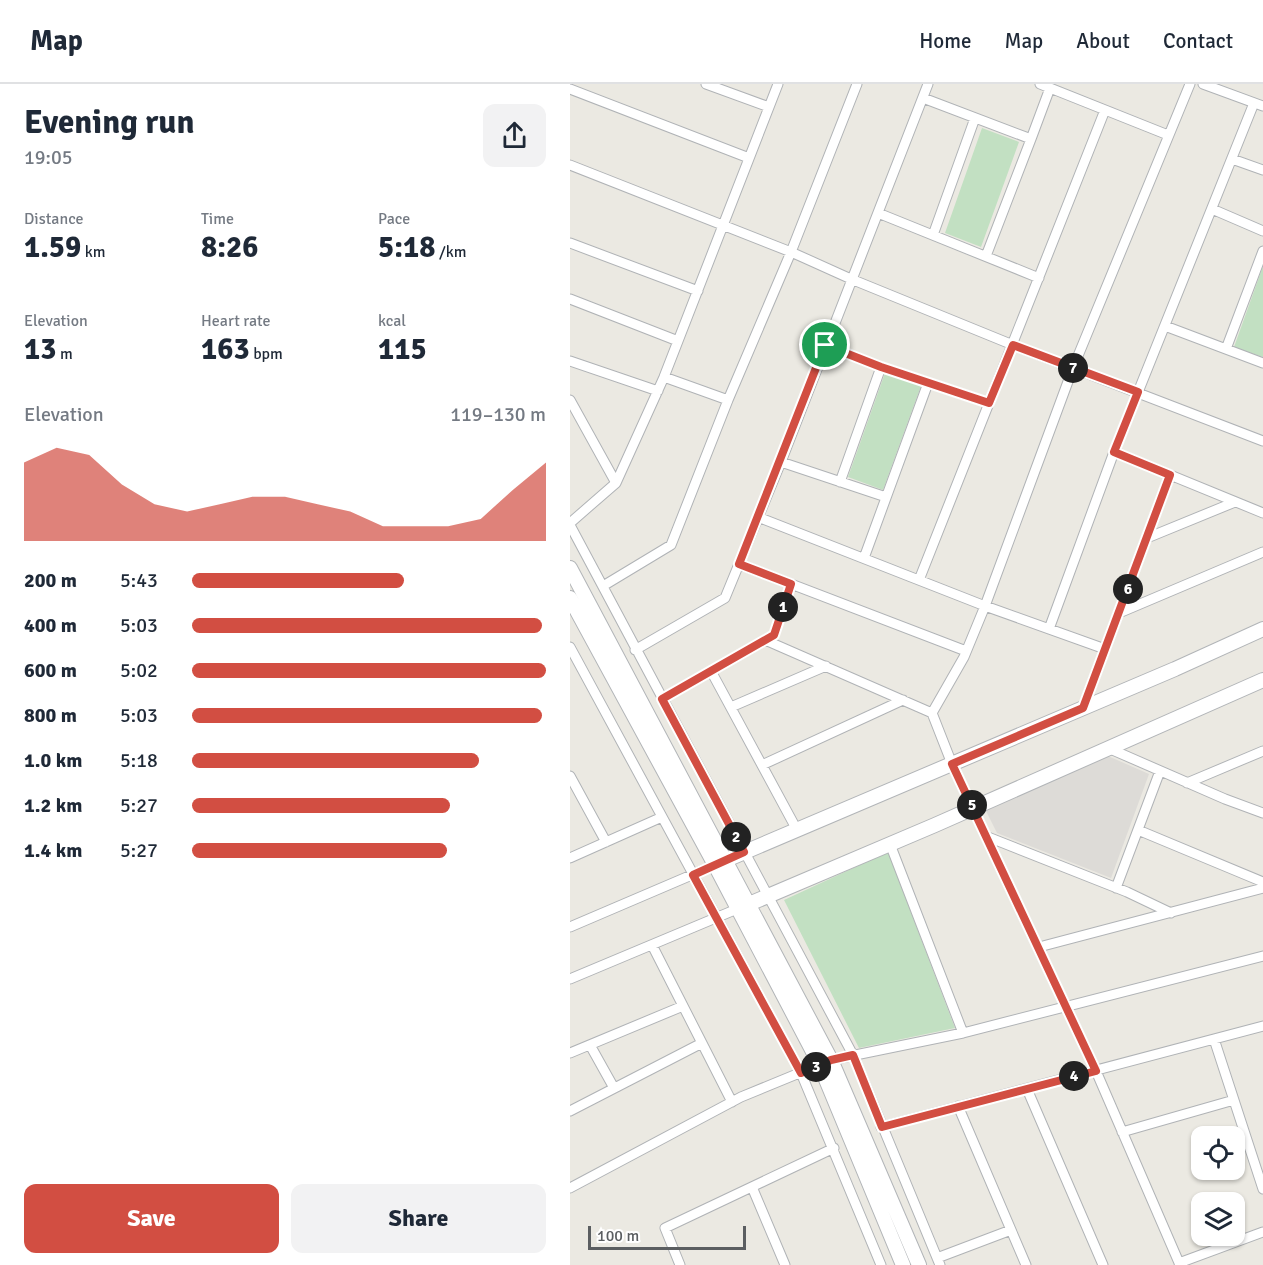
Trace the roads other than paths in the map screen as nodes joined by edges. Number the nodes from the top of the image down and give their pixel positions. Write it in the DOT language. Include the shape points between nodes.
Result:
graph roads {
  1 [pos="706,84"];
  2 [pos="778,84"];
  3 [pos="857,84"];
  4 [pos="928,84"];
  5 [pos="1040,84"];
  6 [pos="1190,84"];
  7 [pos="1203,84"];
  8 [pos="574,88"];
  9 [pos="1050,88"];
  10 [pos="923,98"];
  11 [pos="1259,105"];
  12 [pos="769,107"];
  13 [pos="1105,110"];
  14 [pos="975,118"];
  15 [pos="1168,135"];
  16 [pos="1031,139"];
  17 [pos="749,158"];
  18 [pos="1232,159"];
  19 [pos="570,165"];
  20 [pos="1263,170"];
  21 [pos="1212,209"];
  22 [pos="878,213"];
  23 [pos="724,226"];
  24 [pos="1263,231"];
  25 [pos="933,235"];
  26 [pos="570,243"];
  27 [pos="1263,251"];
  28 [pos="791,252"];
  29 [pos="986,256"];
  30 [pos="1039,278"];
  31 [pos="851,279"];
  32 [pos="698,291"];
  33 [pos="570,299"];
  34 [pos="1165,326"];
  35 [pos="678,341"];
  36 [pos="825,345"];
  37 [pos="1013,345"];
  38 [pos="1226,349"];
  39 [pos="570,361"];
  40 [pos="1263,363"];
  41 [pos="881,367"];
  42 [pos="1073,368"];
  43 [pos="664,377"];
  44 [pos="928,383"];
  45 [pos="658,391"];
  46 [pos="1138,392"];
  47 [pos="570,400"];
  48 [pos="728,400"];
  49 [pos="989,403"];
  50 [pos="1263,441"];
  51 [pos="1114,452"];
  52 [pos="781,462"];
  53 [pos="1170,475"];
  54 [pos="840,482"];
  55 [pos="616,483"];
  56 [pos="886,497"];
  57 [pos="1235,501"];
  58 [pos="1263,513"];
  59 [pos="758,517"];
  60 [pos="570,524"];
  61 [pos="1147,538"];
  62 [pos="1263,552"];
  63 [pos="864,558"];
  64 [pos="739,564"];
  65 [pos="570,568"];
  66 [pos="919,580"];
  67 [pos="791,584"];
  68 [pos="603,586"];
  69 [pos="570,598"];
  70 [pos="985,606"];
  71 [pos="1119,613"];
  72 [pos="1049,628"];
  73 [pos="1263,629"];
  74 [pos="765,640"];
  75 [pos="570,647"];
  76 [pos="1105,649"];
  77 [pos="635,650"];
  78 [pos="966,651"];
  79 [pos="826,666"];
  80 [pos="711,671"];
  81 [pos="1263,680"];
  82 [pos="662,699"];
  83 [pos="903,700"];
  84 [pos="731,707"];
  85 [pos="1083,708"];
  86 [pos="932,713"];
  87 [pos="1108,748"];
  88 [pos="1263,751"];
  89 [pos="952,764"];
  90 [pos="762,765"];
  91 [pos="1160,771"];
  92 [pos="570,776"];
  93 [pos="1187,783"];
  94 [pos="974,808"];
  95 [pos="1263,813"];
  96 [pos="662,817"];
  97 [pos="797,830"];
  98 [pos="1138,830"];
  99 [pos="988,837"];
  100 [pos="606,842"];
  101 [pos="890,844"];
  102 [pos="744,852"];
  103 [pos="570,858"];
  104 [pos="720,862"];
  105 [pos="693,875"];
  106 [pos="1263,882"];
  107 [pos="1116,888"];
  108 [pos="1263,888"];
  109 [pos="768,896"];
  110 [pos="742,906"];
  111 [pos="1171,913"];
  112 [pos="718,917"];
  113 [pos="570,927"];
  114 [pos="652,945"];
  115 [pos="1039,946"];
  116 [pos="1263,956"];
  117 [pos="570,979"];
  118 [pos="683,1006"];
  119 [pos="1067,1007"];
  120 [pos="1263,1026"];
  121 [pos="963,1033"];
  122 [pos="1214,1039"];
  123 [pos="702,1043"];
  124 [pos="590,1045"];
  125 [pos="570,1053"];
  126 [pos="853,1055"];
  127 [pos="826,1062"];
  128 [pos="1096,1071"];
  129 [pos="801,1073"];
  130 [pos="614,1088"];
  131 [pos="1027,1089"];
  132 [pos="1234,1100"];
  133 [pos="732,1102"];
  134 [pos="958,1106"];
  135 [pos="570,1111"];
  136 [pos="882,1127"];
  137 [pos="1122,1132"];
  138 [pos="834,1148"];
  139 [pos="752,1187"];
  140 [pos="570,1188"];
  141 [pos="1263,1189"];
  142 [pos="1011,1230"];
  143 [pos="1263,1232"];
  144 [pos="939,1262"];
  145 [pos="1179,1264"];
  146 [pos="680,1265"];
  147 [pos="785,1265"];
  148 [pos="881,1265"];
  149 [pos="903,1265"];
  150 [pos="919,1265"];
  151 [pos="1026,1265"];
  152 [pos="1103,1265"];
  1 -- 12 [label="street"];
  2 -- 12 [label="street"];
  3 -- 28 [label="street"];
  4 -- 10 [label="street"];
  5 -- 9 [label="street"];
  6 -- 15 [label="street"];
  7 -- 11 [label="street"];
  8 -- 17 [label="street"];
  9 -- 13 [label="street"];
  9 -- 16 [label="street"];
  10 -- 14 [label="street"];
  10 -- 22 [label="street"];
  11 -- 18 [label="street"];
  12 -- 17 [label="street"];
  13 -- 15 [label="street"];
  13 -- 30 [label="street"];
  14 -- 16 [label="street"];
  14 -- 25 [label="street"];
  15 -- 42 [label="street"];
  16 -- 29 [label="street"];
  17 -- 23 [label="street"];
  18 -- 20 [label="street"];
  18 -- 21 [label="street"];
  19 -- 23 [label="street"];
  21 -- 24 [label="street"];
  21 -- 34 [label="street"];
  22 -- 25 [label="street"];
  22 -- 31 [label="street"];
  23 -- 28 [label="street"];
  23 -- 32 [label="street"];
  25 -- 29 [label="street"];
  26 -- 32 [label="street"];
  27 -- 38 [label="street"];
  28 -- 31 [label="street"];
  28 -- 48 [label="street"];
  29 -- 30 [label="street"];
  30 -- 37 [label="street"];
  31 -- 36 [label="street"];
  31 -- 37 [label="street"];
  32 -- 35 [label="street"];
  33 -- 35 [label="street"];
  34 -- 38 [label="street"];
  34 -- 46 [label="street"];
  35 -- 43 [label="street"];
  36 -- 41 [label="street"];
  36 -- 52 [label="street"];
  37 -- 42 [label="street"];
  37 -- 49 [label="street"];
  38 -- 40 [label="street"];
  39 -- 45 [label="street"];
  41 -- 44 [label="street"];
  41 -- 54 [label="street"];
  42 -- 46 [label="street"];
  42 -- 70 [label="street"];
  43 -- 45 [label="street"];
  43 -- 48 [label="street"];
  44 -- 49 [label="street"];
  44 -- 56 [label="street"];
  45 -- 55 [label="street"];
  46 -- 50 [label="street"];
  46 -- 51 [label="street"];
  47 -- 55 [label="street"];
  48 -- 68 [label="street" via="671,545"];
  49 -- 66 [label="street"];
  51 -- 53 [label="street"];
  51 -- 72 [label="street"];
  52 -- 54 [label="street"];
  52 -- 59 [label="street"];
  53 -- 57 [label="street"];
  53 -- 61 [label="street"];
  54 -- 56 [label="street"];
  55 -- 60 [label="street"];
  56 -- 63 [label="street"];
  57 -- 58 [label="street"];
  57 -- 61 [label="street"];
  59 -- 63 [label="street"];
  59 -- 64 [label="street"];
  60 -- 68 [label="street"];
  61 -- 71 [label="street"];
  62 -- 71 [label="street"];
  63 -- 66 [label="street"];
  64 -- 67 [label="street"];
  64 -- 77 [label="street" via="725,598"];
  65 -- 104 [label="street"];
  66 -- 70 [label="street"];
  67 -- 74 [label="street" via="774,635"];
  67 -- 78 [label="street"];
  68 -- 77 [label="street"];
  69 -- 104 [label="street"];
  70 -- 72 [label="street"];
  70 -- 78 [label="street"];
  71 -- 76 [label="street"];
  72 -- 76 [label="street"];
  73 -- 85 [label="street"];
  74 -- 79 [label="street"];
  74 -- 80 [label="street"];
  75 -- 96 [label="street"];
  76 -- 85 [label="street"];
  77 -- 82 [label="street"];
  78 -- 86 [label="street"];
  79 -- 83 [label="street"];
  79 -- 84 [label="street"];
  80 -- 82 [label="street"];
  80 -- 84 [label="street"];
  81 -- 87 [label="street"];
  82 -- 102 [label="street"];
  83 -- 86 [label="street"];
  83 -- 90 [label="street"];
  84 -- 90 [label="street"];
  85 -- 89 [label="street"];
  86 -- 89 [label="street"];
  87 -- 91 [label="street"];
  87 -- 94 [label="street"];
  88 -- 93 [label="street"];
  89 -- 94 [label="street"];
  89 -- 97 [label="street"];
  90 -- 97 [label="street"];
  91 -- 93 [label="street"];
  91 -- 98 [label="street"];
  92 -- 100 [label="street"];
  93 -- 95 [label="street"];
  94 -- 99 [label="street"];
  94 -- 101 [label="street"];
  96 -- 100 [label="street"];
  96 -- 105 [label="street"];
  97 -- 102 [label="street"];
  98 -- 106 [label="street"];
  98 -- 107 [label="street"];
  99 -- 107 [label="street"];
  99 -- 115 [label="street"];
  100 -- 103 [label="street"];
  101 -- 109 [label="street"];
  101 -- 121 [label="street"];
  102 -- 104 [label="street"];
  102 -- 109 [label="street"];
  104 -- 105 [label="street"];
  104 -- 110 [label="street"];
  105 -- 112 [label="street"];
  105 -- 113 [label="street"];
  107 -- 111 [label="street"];
  108 -- 111 [label="street"];
  109 -- 110 [label="street"];
  109 -- 126 [label="street"];
  110 -- 112 [label="street"];
  110 -- 127 [label="street"];
  111 -- 115 [label="street"];
  112 -- 114 [label="street"];
  112 -- 129 [label="street"];
  114 -- 117 [label="street"];
  114 -- 118 [label="street"];
  115 -- 119 [label="street"];
  116 -- 119 [label="street"];
  118 -- 123 [label="street"];
  118 -- 124 [label="street"];
  119 -- 121 [label="street"];
  119 -- 128 [label="street"];
  120 -- 122 [label="street"];
  121 -- 126 [label="street"];
  122 -- 128 [label="street"];
  122 -- 132 [label="street"];
  123 -- 130 [label="street"];
  123 -- 133 [label="street"];
  124 -- 125 [label="street"];
  124 -- 130 [label="street"];
  126 -- 127 [label="street"];
  126 -- 136 [label="street"];
  127 -- 129 [label="street"];
  127 -- 149 [label="street"];
  127 -- 150 [label="street"];
  128 -- 131 [label="street"];
  128 -- 137 [label="street"];
  129 -- 133 [label="street"];
  129 -- 138 [label="street"];
  130 -- 135 [label="street"];
  131 -- 134 [label="street"];
  131 -- 152 [label="street"];
  132 -- 137 [label="street"];
  132 -- 141 [label="street"];
  133 -- 140 [label="street"];
  134 -- 136 [label="street"];
  134 -- 142 [label="street"];
  136 -- 144 [label="street"];
  137 -- 145 [label="street"];
  138 -- 139 [label="street"];
  138 -- 148 [label="street"];
  139 -- 146 [label="street" via="665,1228"];
  139 -- 147 [label="street"];
  142 -- 144 [label="street"];
  142 -- 151 [label="street"];
  143 -- 145 [label="street"];
}
